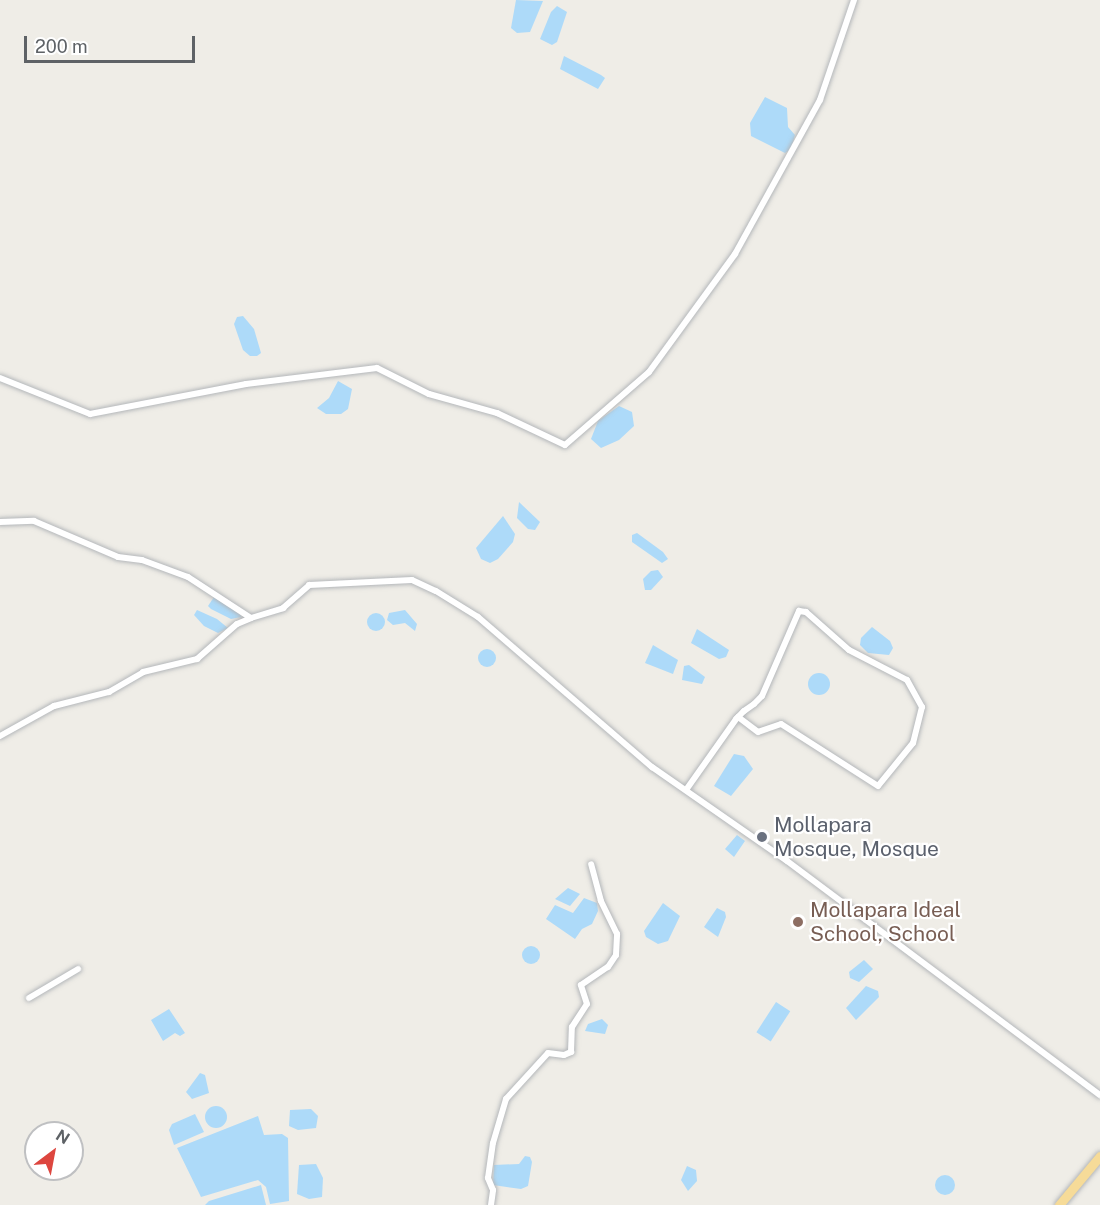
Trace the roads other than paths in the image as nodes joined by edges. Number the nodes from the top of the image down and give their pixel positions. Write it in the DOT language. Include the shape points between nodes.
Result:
graph roads {
  1 [pos="854,0"];
  2 [pos="0,378"];
  3 [pos="0,522"];
  4 [pos="251,618"];
  5 [pos="738,717"];
  6 [pos="0,736"];
  7 [pos="686,790"];
  8 [pos="591,864"];
  9 [pos="78,969"];
  10 [pos="29,998"];
  11 [pos="1100,1095"];
  12 [pos="1100,1156"];
  13 [pos="491,1205"];
  14 [pos="1059,1205"];
  1 -- 2 [label="street" via="819,100 735,254 650,372 565,445 497,413 429,394 377,368 246,384 90,414"];
  3 -- 4 [label="street" via="34,521 118,557 188,577"];
  4 -- 6 [label="street" via="237,624 197,659 143,672 109,692 54,706"];
  4 -- 7 [label="street" via="283,608 309,585 412,580 478,617 608,732"];
  5 -- 5 [label="street" via="765,691 783,641 796,615 803,610 849,650 907,680 922,707 913,743 878,786 781,724 758,732"];
  5 -- 7 [label="street"];
  7 -- 11 [label="street"];
  8 -- 13 [label="street" via="601,901 617,934 616,955 608,967 581,985 587,1004 572,1027 571,1052 564,1056 548,1053 506,1099 488,1178 493,1190"];
  9 -- 10 [label="street"];
  12 -- 14 [label="highway"];
}
